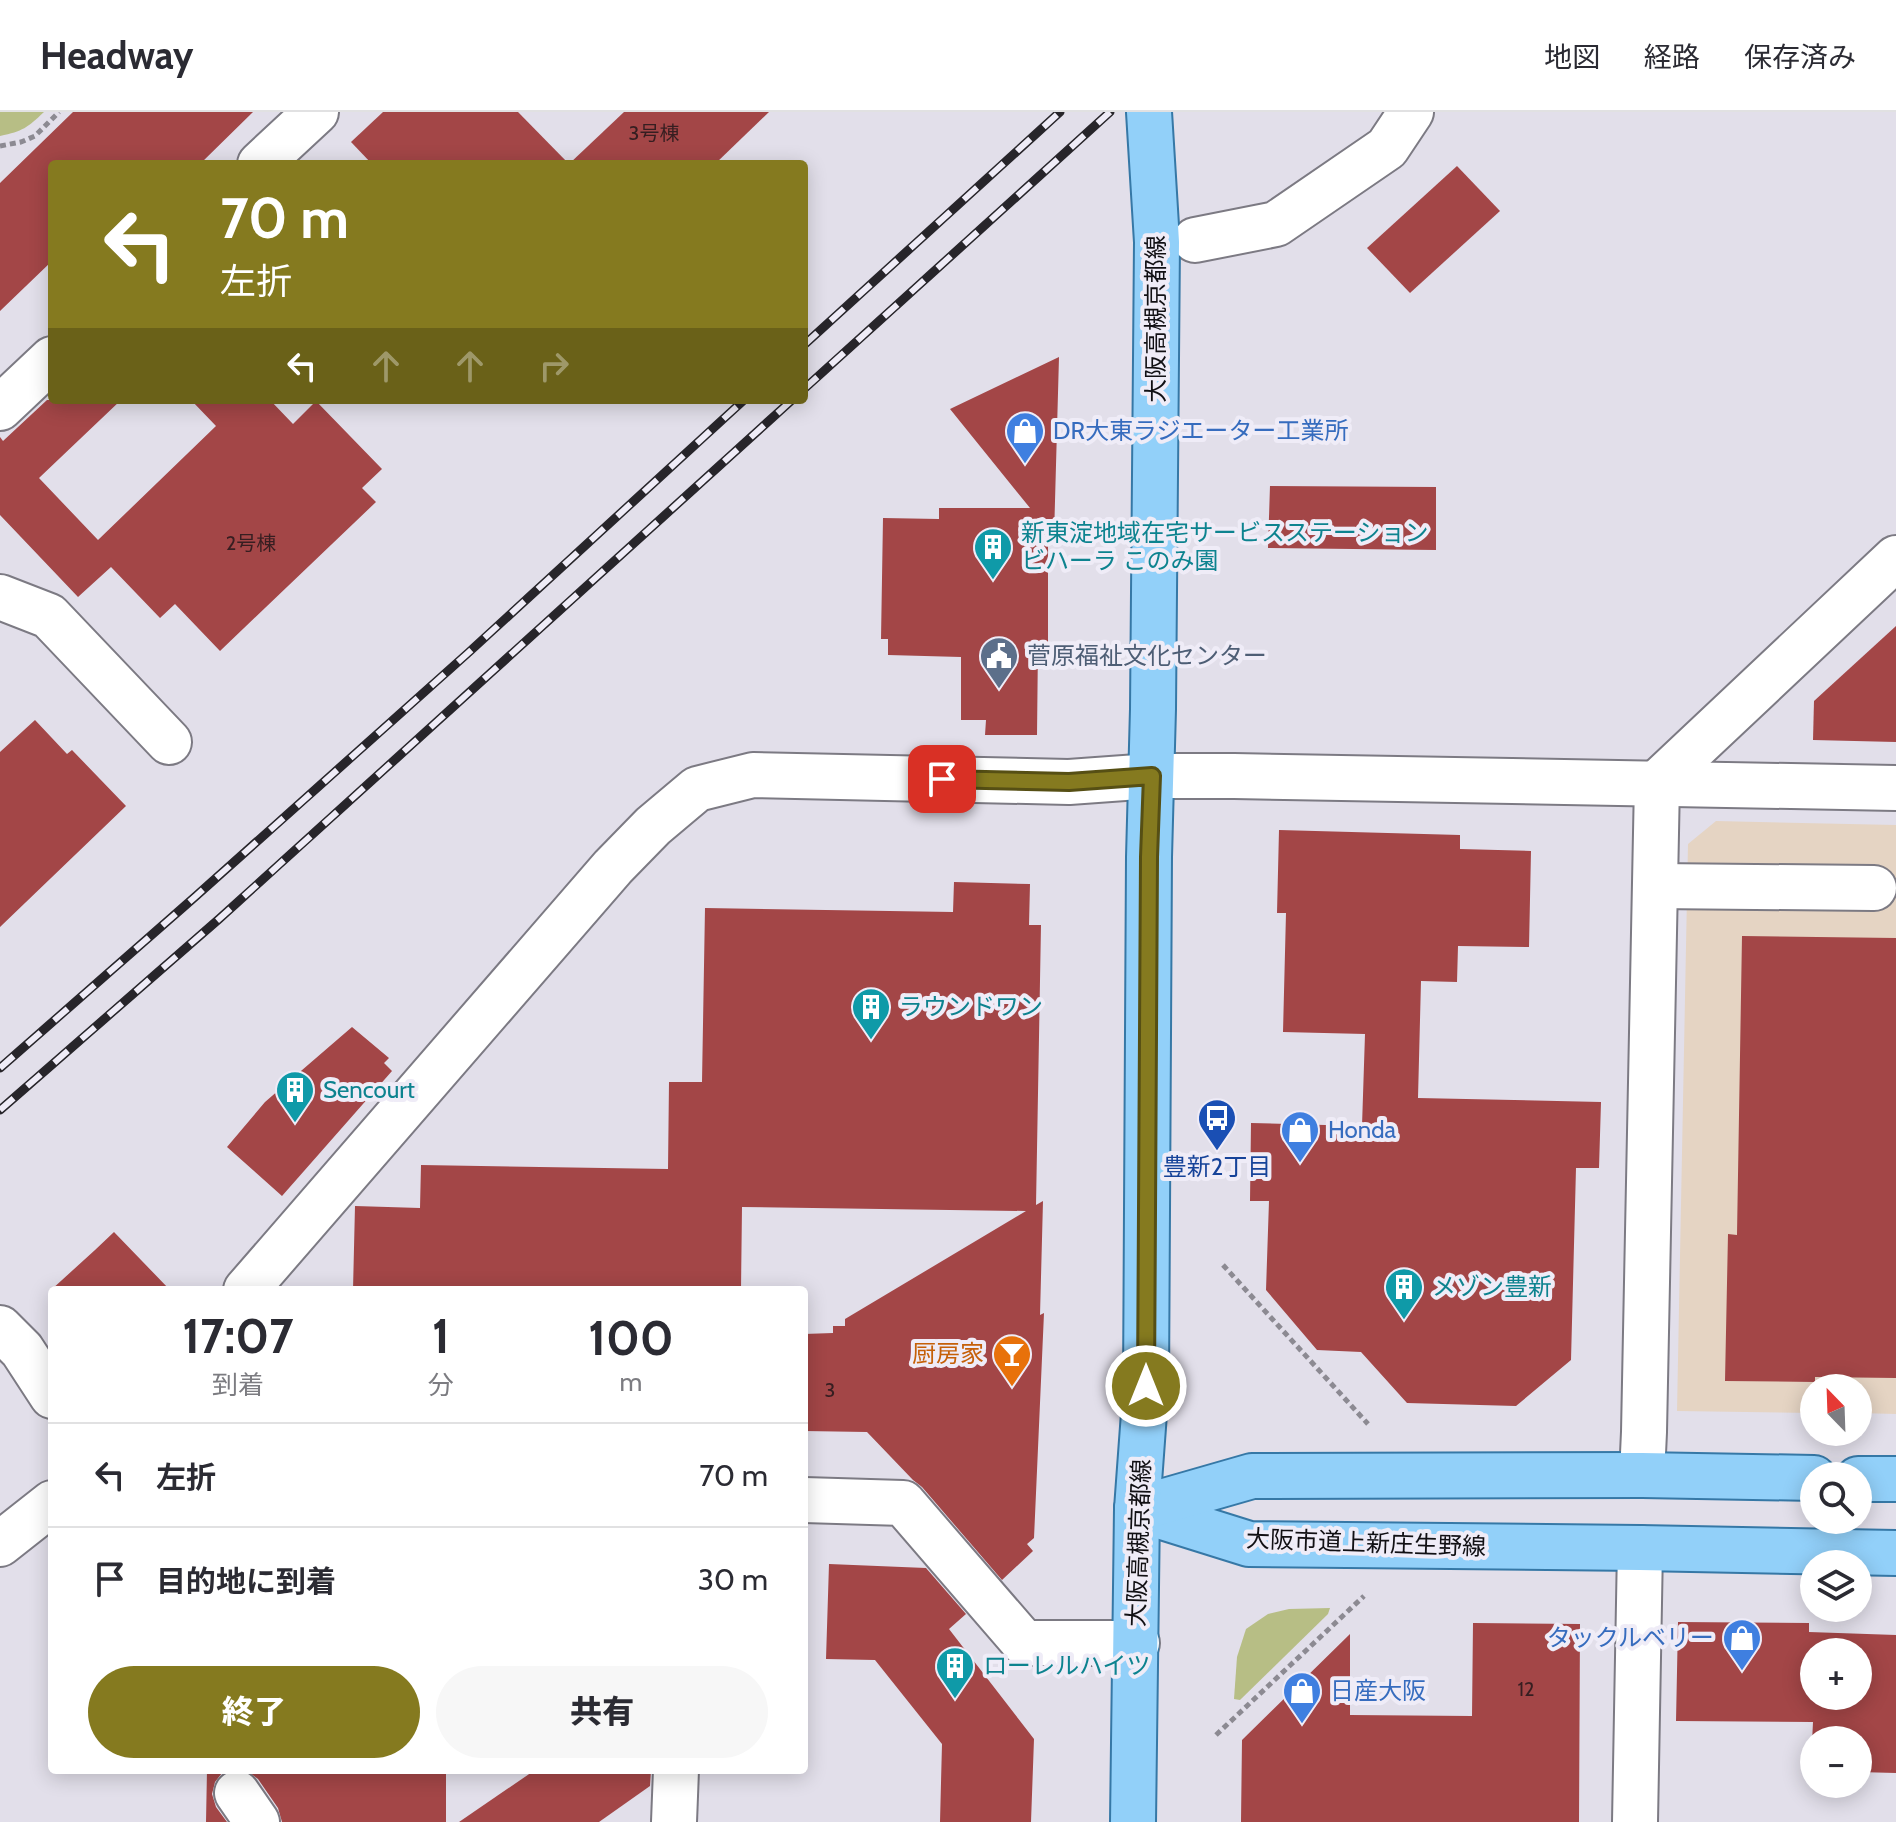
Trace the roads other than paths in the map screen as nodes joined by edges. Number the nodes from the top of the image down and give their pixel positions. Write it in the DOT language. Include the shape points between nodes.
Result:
graph roads {
  1 [pos="316,112"];
  2 [pos="1149,112"];
  3 [pos="1411,112"];
  4 [pos="264,160"];
  5 [pos="1195,240"];
  6 [pos="48,363"];
  7 [pos="0,408"];
  8 [pos="1896,558"];
  9 [pos="0,597"];
  10 [pos="169,742"];
  11 [pos="1152,776"];
  12 [pos="1657,783"];
  13 [pos="1896,788"];
  14 [pos="1656,886"];
  15 [pos="1874,888"];
  16 [pos="249,1286"];
  17 [pos="0,1328"];
  18 [pos="48,1390"];
  19 [pos="1642,1475"];
  20 [pos="1800,1478"];
  21 [pos="1872,1479"];
  22 [pos="1896,1479"];
  23 [pos="808,1500"];
  24 [pos="48,1506"];
  25 [pos="1137,1509"];
  26 [pos="0,1544"];
  27 [pos="1640,1548"];
  28 [pos="1896,1553"];
  29 [pos="1137,1643"];
  30 [pos="675,1774"];
  31 [pos="663,1820"];
  32 [pos="1133,1822"];
  33 [pos="1635,1822"];
  1 -- 4 [label="street"];
  2 -- 11 [label="main road, 大阪高槻京都線" via="1157,242"];
  3 -- 5 [label="street" via="1387,148 1276,224"];
  6 -- 7 [label="street"];
  8 -- 12 [label="street"];
  9 -- 10 [label="street" via="49,616"];
  11 -- 12 [label="street"];
  11 -- 16 [label="street" via="1069,782 753,775 697,789 613,867"];
  11 -- 25 [label="main road, 大阪高槻京都線" via="1146,1386"];
  12 -- 13 [label="street"];
  12 -- 14 [label="street"];
  14 -- 15 [label="street"];
  14 -- 19 [label="street"];
  17 -- 18 [label="street"];
  19 -- 20 [label="main road"];
  19 -- 25 [label="main road" via="1252,1476"];
  21 -- 22 [label="main road"];
  23 -- 29 [label="street" via="903,1503 1024,1643"];
  24 -- 26 [label="street"];
  25 -- 27 [label="main road, 大阪市道上新庄生野線" via="1249,1544"];
  25 -- 29 [label="main road, 大阪高槻京都線"];
  27 -- 28 [label="main road, 大阪市道上新庄生野線"];
  27 -- 33 [label="street"];
  29 -- 32 [label="main road, 大阪高槻京都線"];
  30 -- 31 [label="street"];
}
